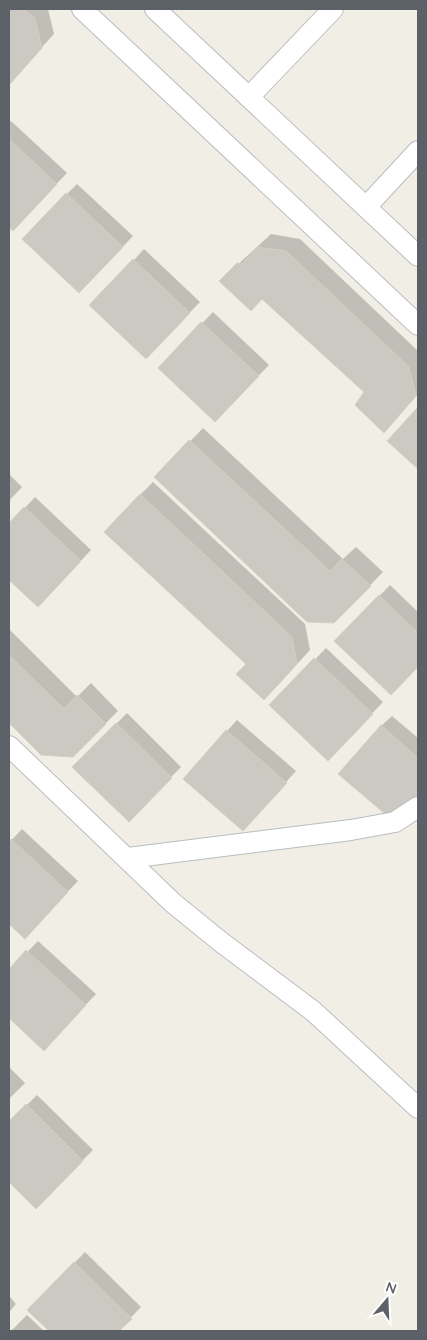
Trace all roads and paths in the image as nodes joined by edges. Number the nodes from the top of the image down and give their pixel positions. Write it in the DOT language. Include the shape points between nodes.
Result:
graph roads {
  1 [pos="82,9"];
  2 [pos="154,9"];
  3 [pos="333,9"];
  4 [pos="249,97"];
  5 [pos="418,151"];
  6 [pos="366,207"];
  7 [pos="418,256"];
  8 [pos="418,325"];
  9 [pos="9,746"];
  10 [pos="418,806"];
  11 [pos="128,858"];
  12 [pos="418,1108"];
  1 -- 8 [label="street"];
  2 -- 4 [label="street"];
  3 -- 4 [label="street"];
  4 -- 6 [label="street"];
  5 -- 6 [label="street"];
  6 -- 7 [label="street"];
  9 -- 11 [label="street"];
  10 -- 11 [label="street" via="395,822 351,830"];
  11 -- 12 [label="street" via="214,937 313,1011"];
}
